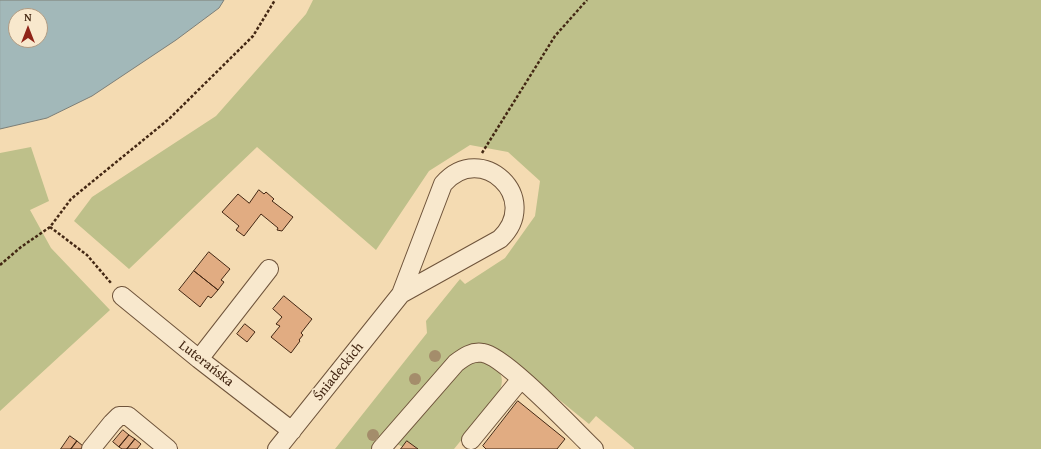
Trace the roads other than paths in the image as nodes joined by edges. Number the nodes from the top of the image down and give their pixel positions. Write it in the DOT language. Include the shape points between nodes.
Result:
graph roads {
  1 [pos="269,269"];
  2 [pos="401,294"];
  3 [pos="122,296"];
  4 [pos="200,359"];
  5 [pos="522,379"];
  6 [pos="292,431"];
  7 [pos="472,440"];
  8 [pos="586,446"];
  9 [pos="91,449"];
  10 [pos="168,449"];
  11 [pos="277,449"];
  12 [pos="381,449"];
  1 -- 4 [label="street"];
  2 -- 2 [label="street" via="500,239 509,229 515,207 510,188 503,180 486,170 472,168 446,180 440,189"];
  2 -- 6 [label="street, Śniadeckich"];
  3 -- 4 [label="street, Luterańska"];
  4 -- 6 [label="street, Luterańska"];
  5 -- 7 [label="street"];
  5 -- 8 [label="street"];
  5 -- 12 [label="street" via="494,357 483,352 468,354 456,363"];
  6 -- 11 [label="street, Śniadeckich"];
  9 -- 10 [label="street" via="119,416 128,416"];
}
